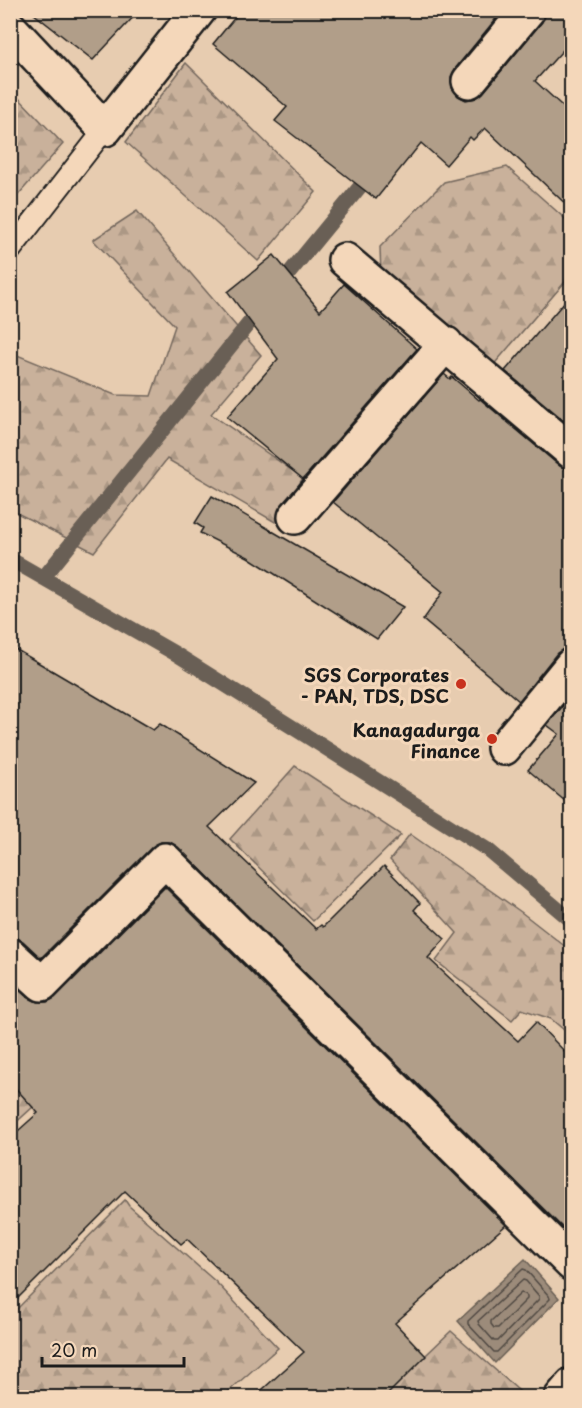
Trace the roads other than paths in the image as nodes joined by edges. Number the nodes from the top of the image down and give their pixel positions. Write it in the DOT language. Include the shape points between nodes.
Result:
graph roads {
  1 [pos="200,10"];
  2 [pos="528,10"];
  3 [pos="10,28"];
  4 [pos="469,81"];
  5 [pos="105,129"];
  6 [pos="10,251"];
  7 [pos="345,260"];
  8 [pos="446,344"];
  9 [pos="572,452"];
  10 [pos="295,517"];
  11 [pos="572,665"];
  12 [pos="504,748"];
  13 [pos="10,955"];
  14 [pos="572,1264"];
  15 [pos="572,1385"];
  16 [pos="561,1398"];
  1 -- 5 [label="street"];
  2 -- 4 [label="street"];
  3 -- 5 [label="street"];
  5 -- 6 [label="lane"];
  7 -- 8 [label="street"];
  8 -- 9 [label="street"];
  8 -- 10 [label="street"];
  11 -- 12 [label="street"];
  13 -- 14 [label="street" via="42,984 165,860"];
  15 -- 16 [label="street"];
}
